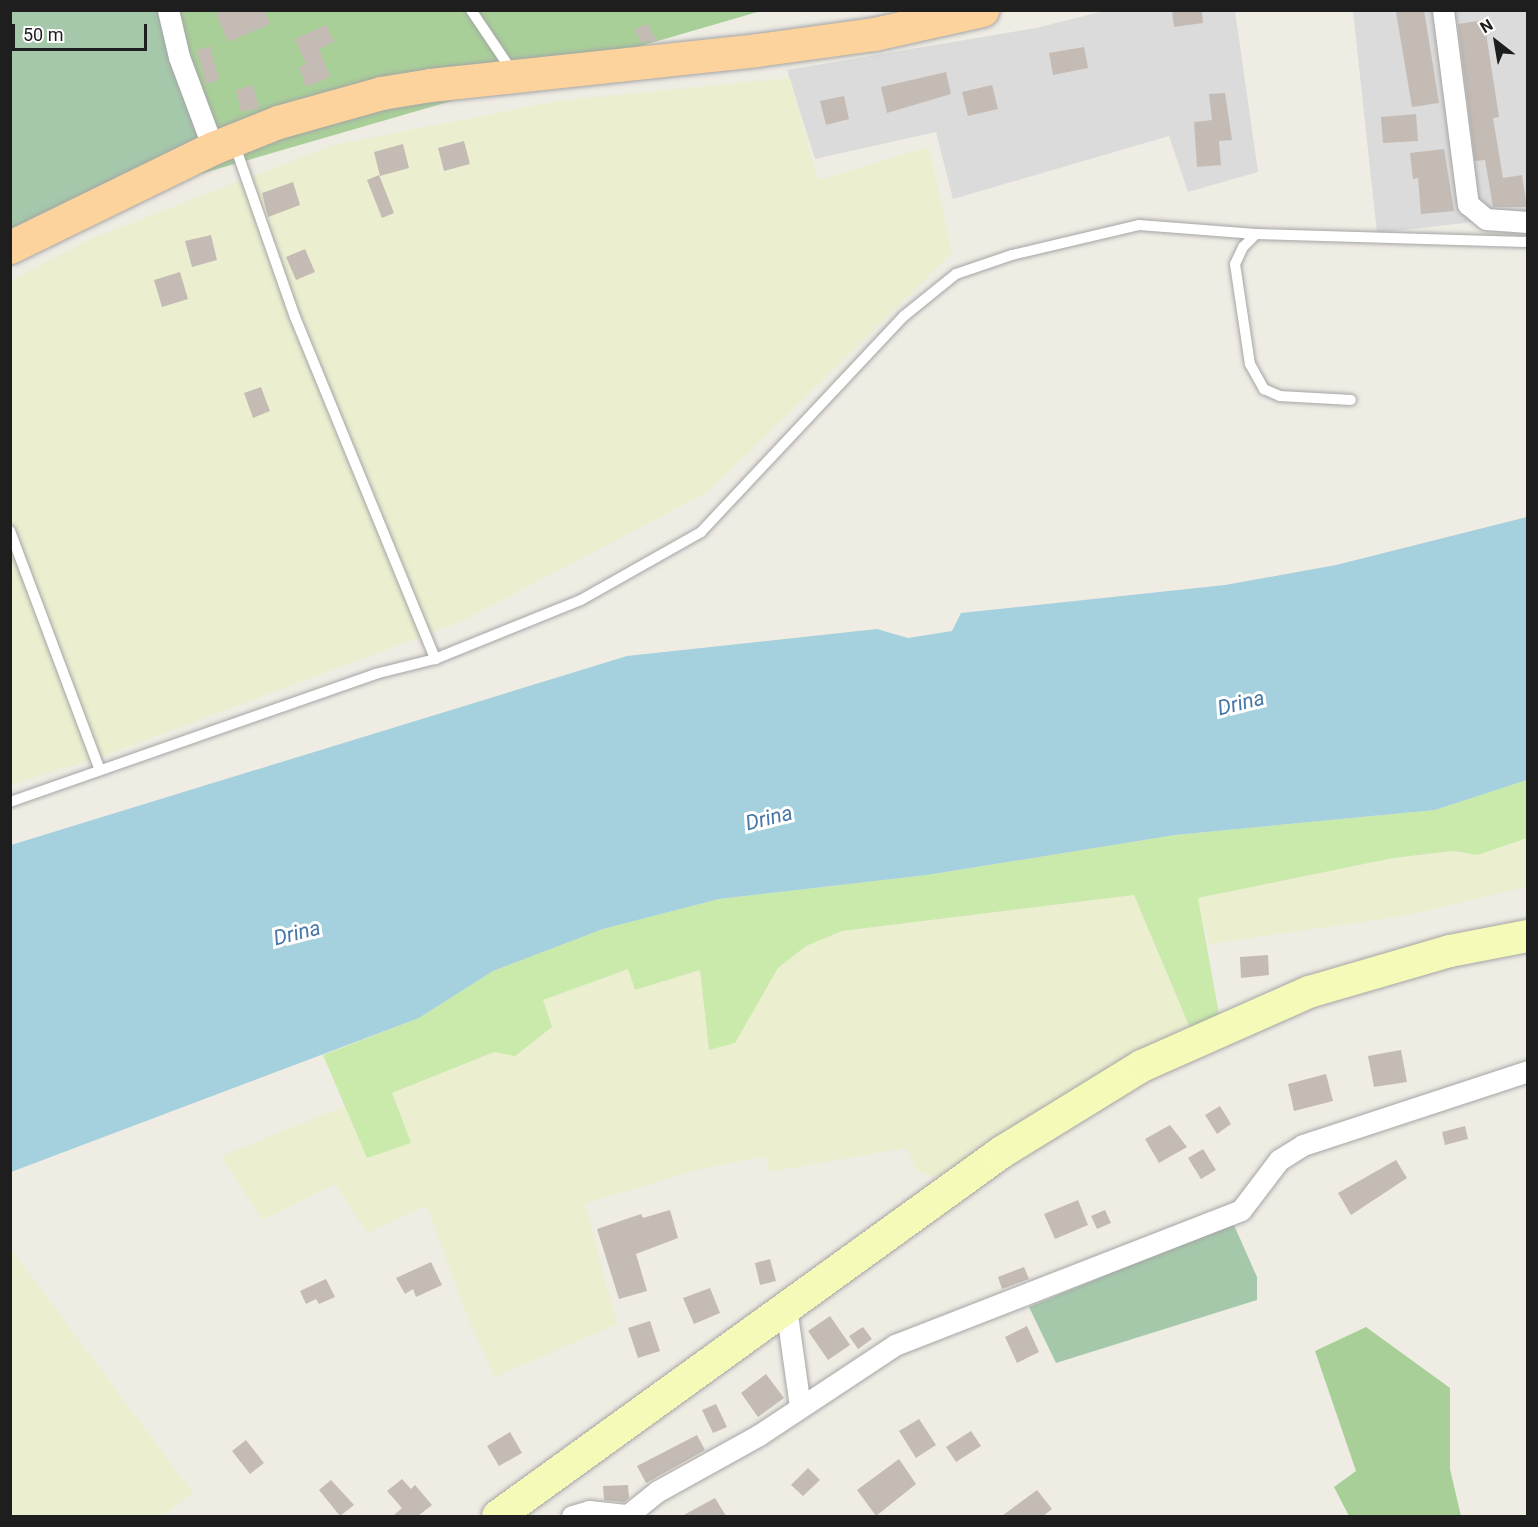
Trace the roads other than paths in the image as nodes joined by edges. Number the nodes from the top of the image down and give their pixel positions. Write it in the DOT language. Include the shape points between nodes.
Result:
graph roads {
  1 [pos="168,10"];
  2 [pos="471,10"];
  3 [pos="982,10"];
  4 [pos="1443,10"];
  5 [pos="515,76"];
  6 [pos="223,144"];
  7 [pos="1527,222"];
  8 [pos="1256,234"];
  9 [pos="1527,242"];
  10 [pos="10,247"];
  11 [pos="1351,400"];
  12 [pos="10,531"];
  13 [pos="435,658"];
  14 [pos="99,768"];
  15 [pos="10,802"];
  16 [pos="1527,936"];
  17 [pos="1527,1071"];
  18 [pos="786,1307"];
  19 [pos="800,1406"];
  20 [pos="498,1516"];
  21 [pos="572,1516"];
  22 [pos="628,1516"];
  1 -- 6 [label="street" via="179,57"];
  2 -- 5 [label="lane"];
  3 -- 5 [label="main road" via="850,37"];
  4 -- 7 [label="street" via="1468,204 1486,219"];
  5 -- 6 [label="main road" via="381,93 311,112"];
  6 -- 10 [label="main road"];
  6 -- 13 [label="lane"];
  8 -- 9 [label="lane"];
  8 -- 11 [label="lane" via="1243,246 1235,264 1250,364 1264,389 1280,396"];
  8 -- 13 [label="lane" via="1139,225 1012,255 956,274 904,316 701,532 581,600"];
  12 -- 14 [label="lane"];
  13 -- 14 [label="lane" via="375,674"];
  14 -- 15 [label="lane"];
  16 -- 18 [label="street" via="1450,951 1309,992 1184,1045 1067,1110 1002,1152"];
  17 -- 19 [label="street" via="1303,1145 1279,1160 1241,1210 895,1345"];
  18 -- 19 [label="street"];
  18 -- 20 [label="street"];
  19 -- 22 [label="street" via="759,1435 658,1491"];
  21 -- 22 [label="street" via="589,1511"];
}
